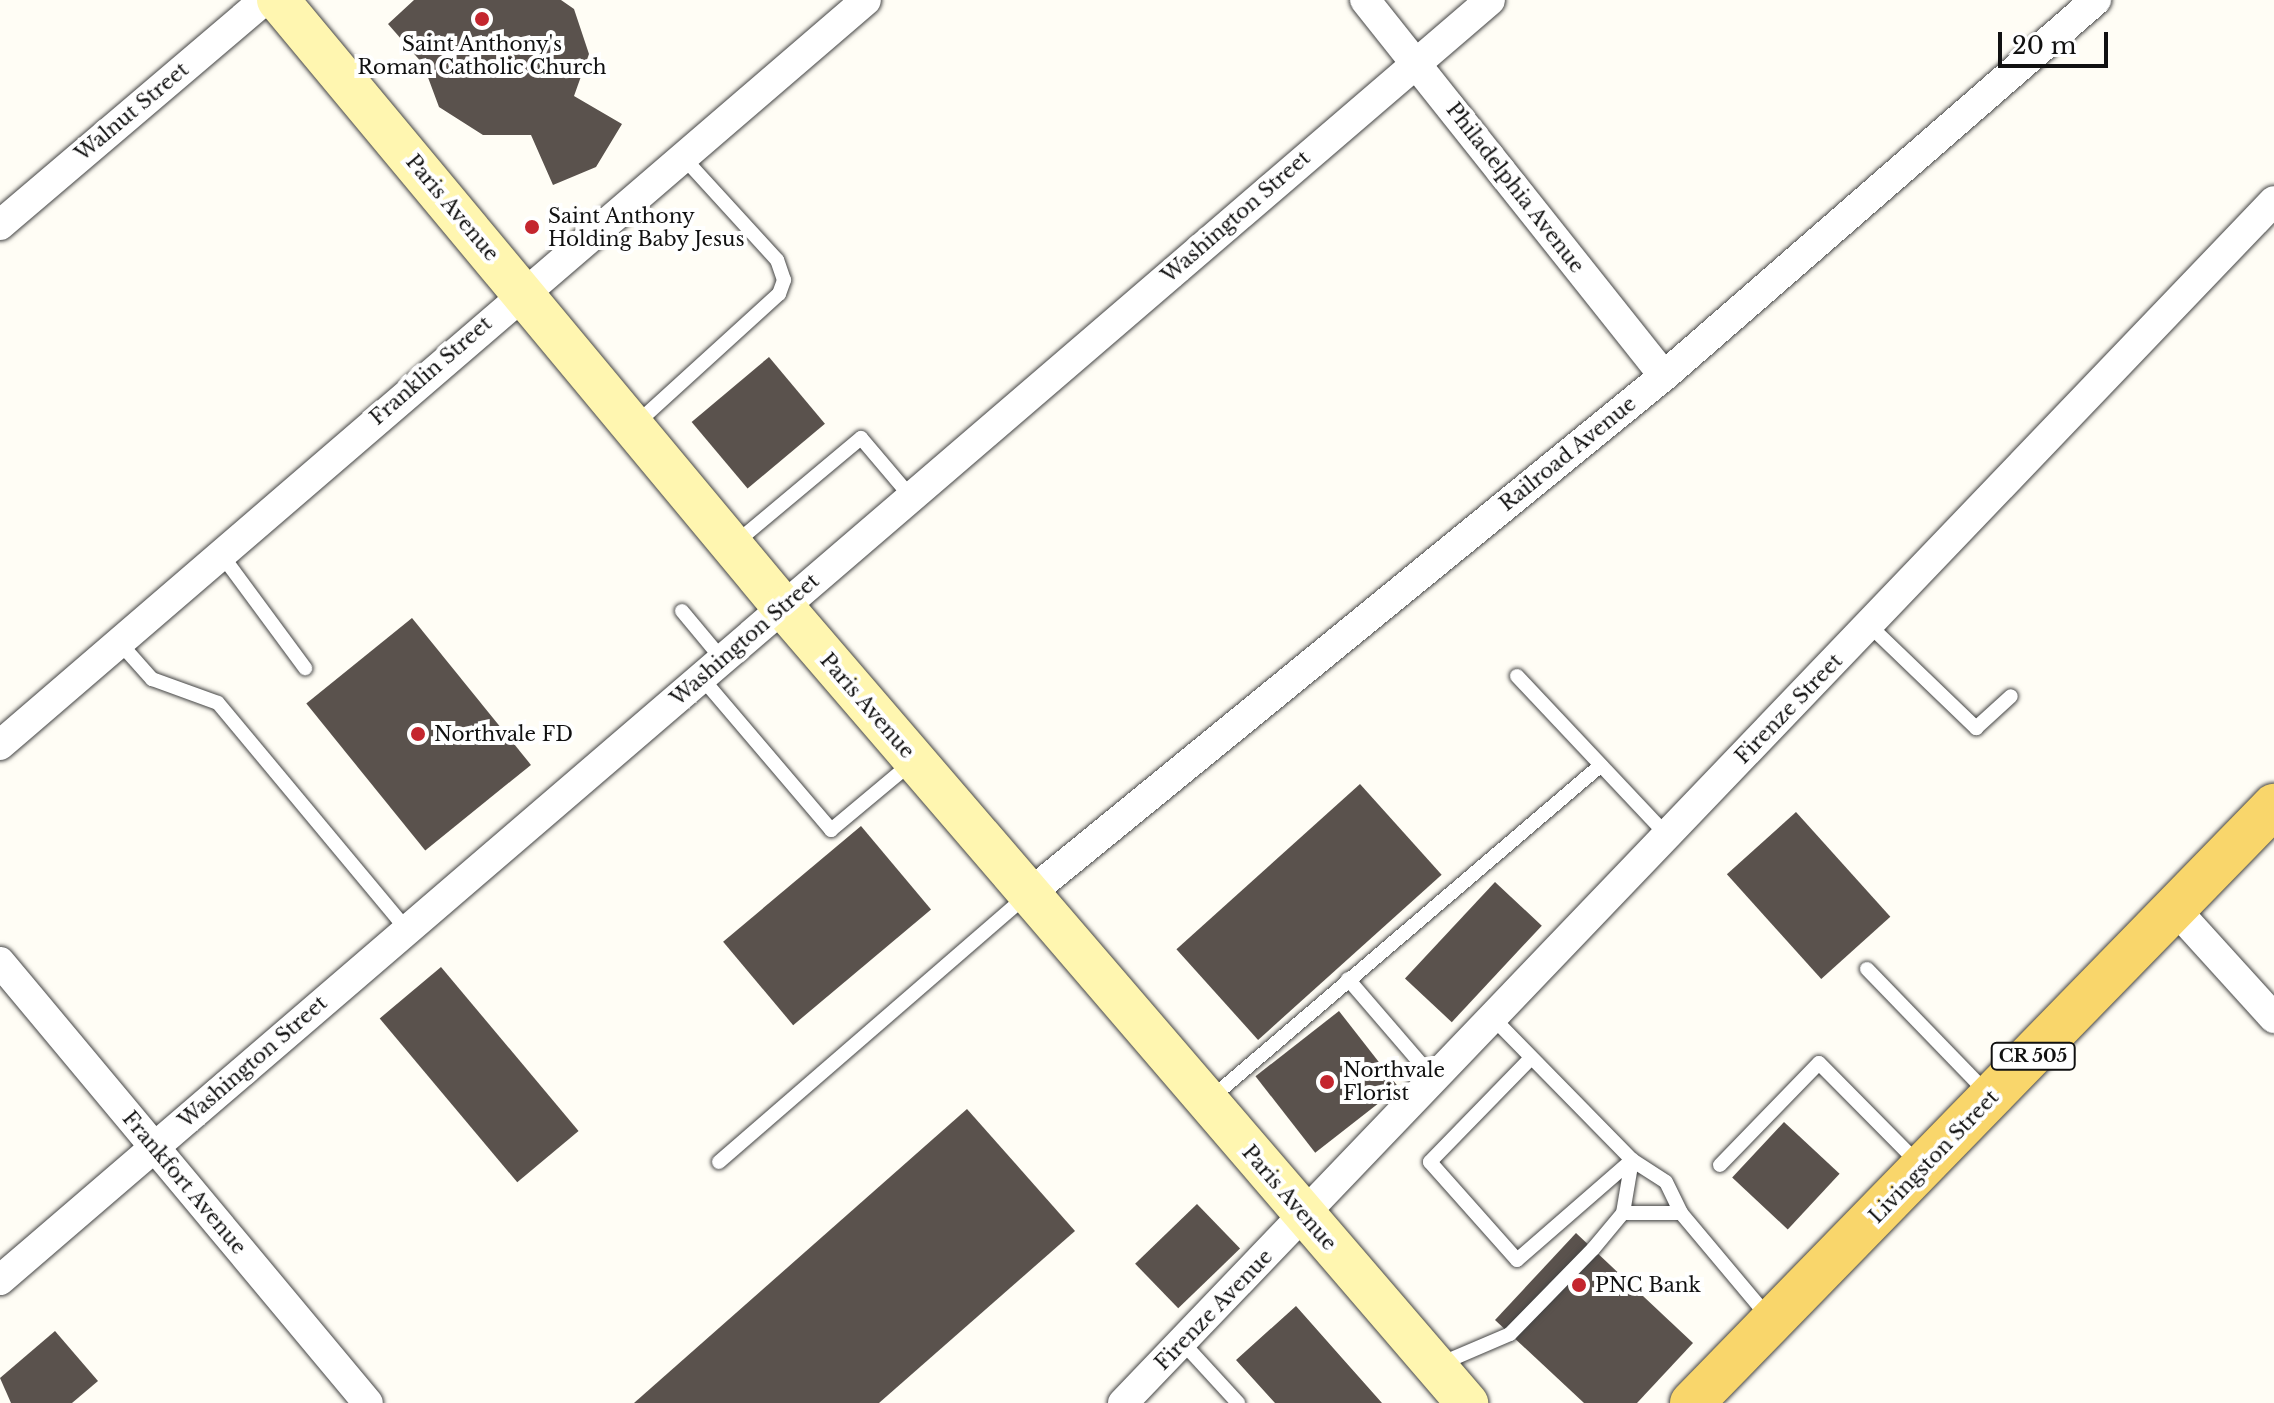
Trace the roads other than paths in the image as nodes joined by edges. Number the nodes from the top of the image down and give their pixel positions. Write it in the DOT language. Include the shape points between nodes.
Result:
graph roads {
  1 [pos="264,0"];
  2 [pos="278,0"];
  3 [pos="866,0"];
  4 [pos="1365,0"];
  5 [pos="1490,0"];
  6 [pos="2096,0"];
  7 [pos="1416,61"];
  8 [pos="682,156"];
  9 [pos="2274,201"];
  10 [pos="0,225"];
  11 [pos="522,292"];
  12 [pos="1664,376"];
  13 [pos="634,426"];
  14 [pos="911,497"];
  15 [pos="733,545"];
  16 [pos="221,554"];
  17 [pos="783,607"];
  18 [pos="682,611"];
  19 [pos="1869,625"];
  20 [pos="119,642"];
  21 [pos="305,668"];
  22 [pos="712,668"];
  23 [pos="1517,676"];
  24 [pos="2011,696"];
  25 [pos="0,745"];
  26 [pos="914,760"];
  27 [pos="1601,765"];
  28 [pos="2274,806"];
  29 [pos="1668,836"];
  30 [pos="1029,894"];
  31 [pos="2176,910"];
  32 [pos="406,929"];
  33 [pos="0,962"];
  34 [pos="1867,969"];
  35 [pos="1348,979"];
  36 [pos="1493,1018"];
  37 [pos="2274,1018"];
  38 [pos="1531,1058"];
  39 [pos="1434,1079"];
  40 [pos="1992,1098"];
  41 [pos="1207,1102"];
  42 [pos="154,1148"];
  43 [pos="1632,1160"];
  44 [pos="719,1162"];
  45 [pos="1720,1165"];
  46 [pos="1923,1168"];
  47 [pos="1623,1213"];
  48 [pos="1681,1213"];
  49 [pos="1304,1216"];
  50 [pos="0,1280"];
  51 [pos="1773,1322"];
  52 [pos="1182,1342"];
  53 [pos="1435,1366"];
  54 [pos="368,1403"];
  55 [pos="1123,1403"];
  56 [pos="1238,1403"];
  57 [pos="1467,1403"];
  58 [pos="1692,1403"];
  1 -- 10 [label="street, Walnut Street"];
  2 -- 11 [label="street, Paris Avenue"];
  3 -- 8 [label="street, Franklin Street"];
  4 -- 7 [label="street, Philadelphia Avenue"];
  5 -- 7 [label="street, Washington Street"];
  6 -- 12 [label="street, Railroad Avenue"];
  7 -- 12 [label="street, Philadelphia Avenue"];
  7 -- 14 [label="street, Washington Street"];
  8 -- 11 [label="street, Franklin Street"];
  8 -- 13 [label="lane" via="777,260 784,280 779,294"];
  9 -- 19 [label="street, Firenze Street"];
  11 -- 13 [label="street, Paris Avenue"];
  11 -- 16 [label="street, Franklin Street"];
  12 -- 30 [label="street, Railroad Avenue"];
  13 -- 15 [label="street, Paris Avenue"];
  14 -- 15 [label="lane" via="861,438"];
  14 -- 17 [label="street, Washington Street"];
  15 -- 17 [label="street, Paris Avenue"];
  16 -- 20 [label="street, Franklin Street"];
  16 -- 21 [label="lane"];
  17 -- 22 [label="street, Washington Street"];
  17 -- 26 [label="street, Paris Avenue"];
  18 -- 22 [label="lane"];
  19 -- 24 [label="lane" via="1976,728"];
  19 -- 29 [label="street, Firenze Street"];
  20 -- 25 [label="street, Franklin Street"];
  20 -- 32 [label="lane" via="152,679 218,703"];
  22 -- 26 [label="lane" via="831,830"];
  22 -- 32 [label="street, Washington Street"];
  23 -- 27 [label="lane"];
  26 -- 30 [label="street, Paris Avenue"];
  27 -- 29 [label="lane"];
  27 -- 35 [label="lane"];
  28 -- 31 [label="main road, Livingston Street / CR 505"];
  29 -- 36 [label="street, Firenze Street"];
  30 -- 41 [label="street, Paris Avenue"];
  30 -- 44 [label="lane"];
  31 -- 37 [label="street"];
  31 -- 40 [label="main road, Livingston Street / CR 505"];
  32 -- 42 [label="street, Washington Street"];
  33 -- 42 [label="street, Frankfort Avenue"];
  34 -- 40 [label="lane"];
  35 -- 39 [label="lane"];
  35 -- 41 [label="lane"];
  36 -- 38 [label="lane"];
  36 -- 39 [label="street, Firenze Street"];
  38 -- 43 [label="lane"];
  38 -- 43 [label="lane" via="1430,1162 1517,1260"];
  39 -- 49 [label="street, Firenze Street"];
  40 -- 46 [label="main road, Livingston Street / CR 505"];
  41 -- 49 [label="street, Paris Avenue"];
  42 -- 50 [label="street, Washington Street"];
  42 -- 54 [label="street, Frankfort Avenue"];
  43 -- 47 [label="lane"];
  43 -- 48 [label="lane" via="1666,1182"];
  45 -- 46 [label="lane" via="1819,1063"];
  46 -- 51 [label="main road, Livingston Street / CR 505"];
  47 -- 48 [label="lane"];
  47 -- 53 [label="lane" via="1510,1334"];
  48 -- 51 [label="lane"];
  49 -- 52 [label="street, Firenze Avenue"];
  49 -- 53 [label="street, Paris Avenue"];
  51 -- 58 [label="main road, Livingston Street / CR 505"];
  52 -- 55 [label="street, Firenze Avenue"];
  52 -- 56 [label="lane"];
  53 -- 57 [label="street, Paris Avenue"];
}
